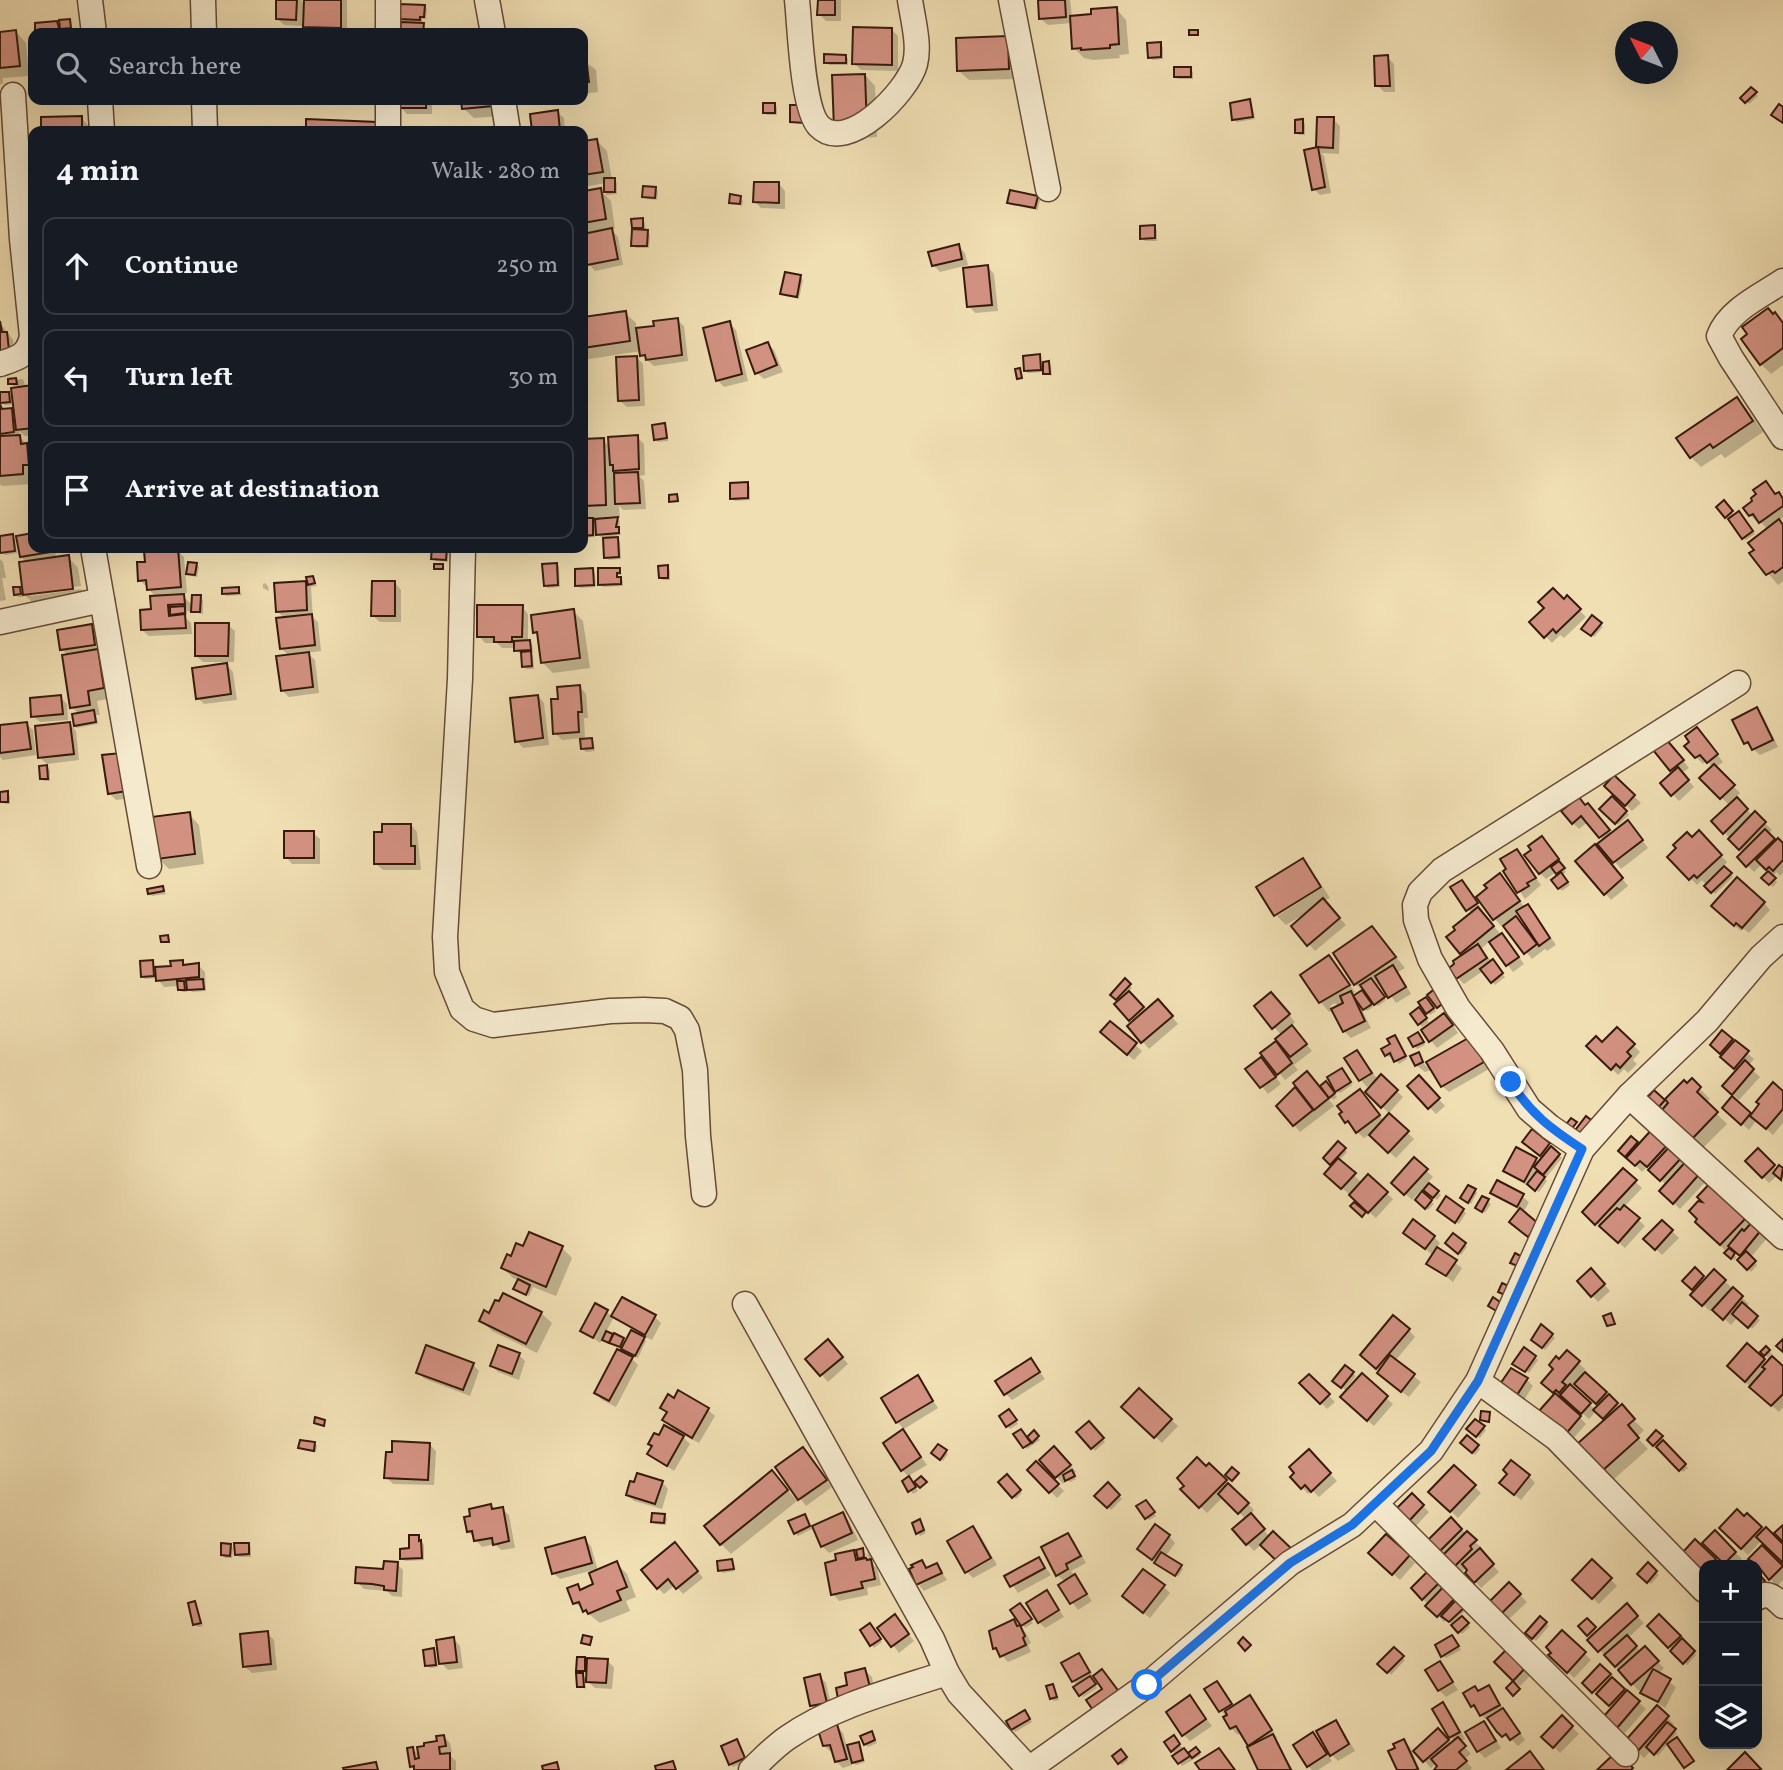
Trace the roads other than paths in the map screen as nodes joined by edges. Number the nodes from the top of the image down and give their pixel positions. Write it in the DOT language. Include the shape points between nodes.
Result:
graph roads {
  1 [pos="90,0"];
  2 [pos="203,0"];
  3 [pos="388,0"];
  4 [pos="487,0"];
  5 [pos="797,0"];
  6 [pos="910,0"];
  7 [pos="1011,0"];
  8 [pos="93,28"];
  9 [pos="204,28"];
  10 [pos="388,28"];
  11 [pos="492,28"];
  12 [pos="16,95"];
  13 [pos="100,105"];
  14 [pos="204,105"];
  15 [pos="388,105"];
  16 [pos="504,105"];
  17 [pos="102,126"];
  18 [pos="205,126"];
  19 [pos="388,126"];
  20 [pos="507,126"];
  21 [pos="1048,189"];
  22 [pos="1783,281"];
  23 [pos="28,298"];
  24 [pos="28,349"];
  25 [pos="0,364"];
  26 [pos="1783,437"];
  27 [pos="94,553"];
  28 [pos="463,553"];
  29 [pos="102,600"];
  30 [pos="0,622"];
  31 [pos="1738,683"];
  32 [pos="149,866"];
  33 [pos="1783,937"];
  34 [pos="1629,1096"];
  35 [pos="1582,1149"];
  36 [pos="704,1194"];
  37 [pos="1783,1237"];
  38 [pos="746,1304"];
  39 [pos="1478,1381"];
  40 [pos="1376,1504"];
  41 [pos="1699,1585"];
  42 [pos="1762,1596"];
  43 [pos="1783,1606"];
  44 [pos="947,1673"];
  45 [pos="1626,1754"];
  46 [pos="1030,1769"];
  47 [pos="751,1770"];
  1 -- 8 [label="street"];
  2 -- 9 [label="street"];
  3 -- 10 [label="street"];
  4 -- 11 [label="street"];
  5 -- 6 [label="street" via="811,113 828,132 846,133 861,127 884,107 911,74 916,57"];
  7 -- 21 [label="street"];
  12 -- 23 [label="street"];
  13 -- 17 [label="street"];
  14 -- 18 [label="street"];
  15 -- 19 [label="street"];
  16 -- 20 [label="street"];
  22 -- 26 [label="street" via="1744,307 1723,325 1720,335"];
  24 -- 25 [label="street" via="22,357"];
  27 -- 29 [label="street"];
  28 -- 36 [label="street" via="445,937 453,992 462,1009 493,1025 610,1011 665,1011 680,1018 695,1070"];
  29 -- 30 [label="street"];
  29 -- 32 [label="street"];
  31 -- 35 [label="street" via="1442,870 1420,892 1415,905 1430,959 1458,1008 1529,1109"];
  33 -- 34 [label="street" via="1707,1021"];
  34 -- 35 [label="street"];
  34 -- 37 [label="street"];
  35 -- 39 [label="street"];
  38 -- 44 [label="street"];
  39 -- 40 [label="street" via="1431,1451"];
  39 -- 41 [label="street" via="1556,1438"];
  40 -- 45 [label="street"];
  40 -- 46 [label="street" via="1352,1525 1290,1563 1147,1685"];
  42 -- 43 [label="street" via="1773,1596"];
  44 -- 46 [label="street" via="976,1713"];
  44 -- 47 [label="street" via="850,1704 807,1725"];
}
